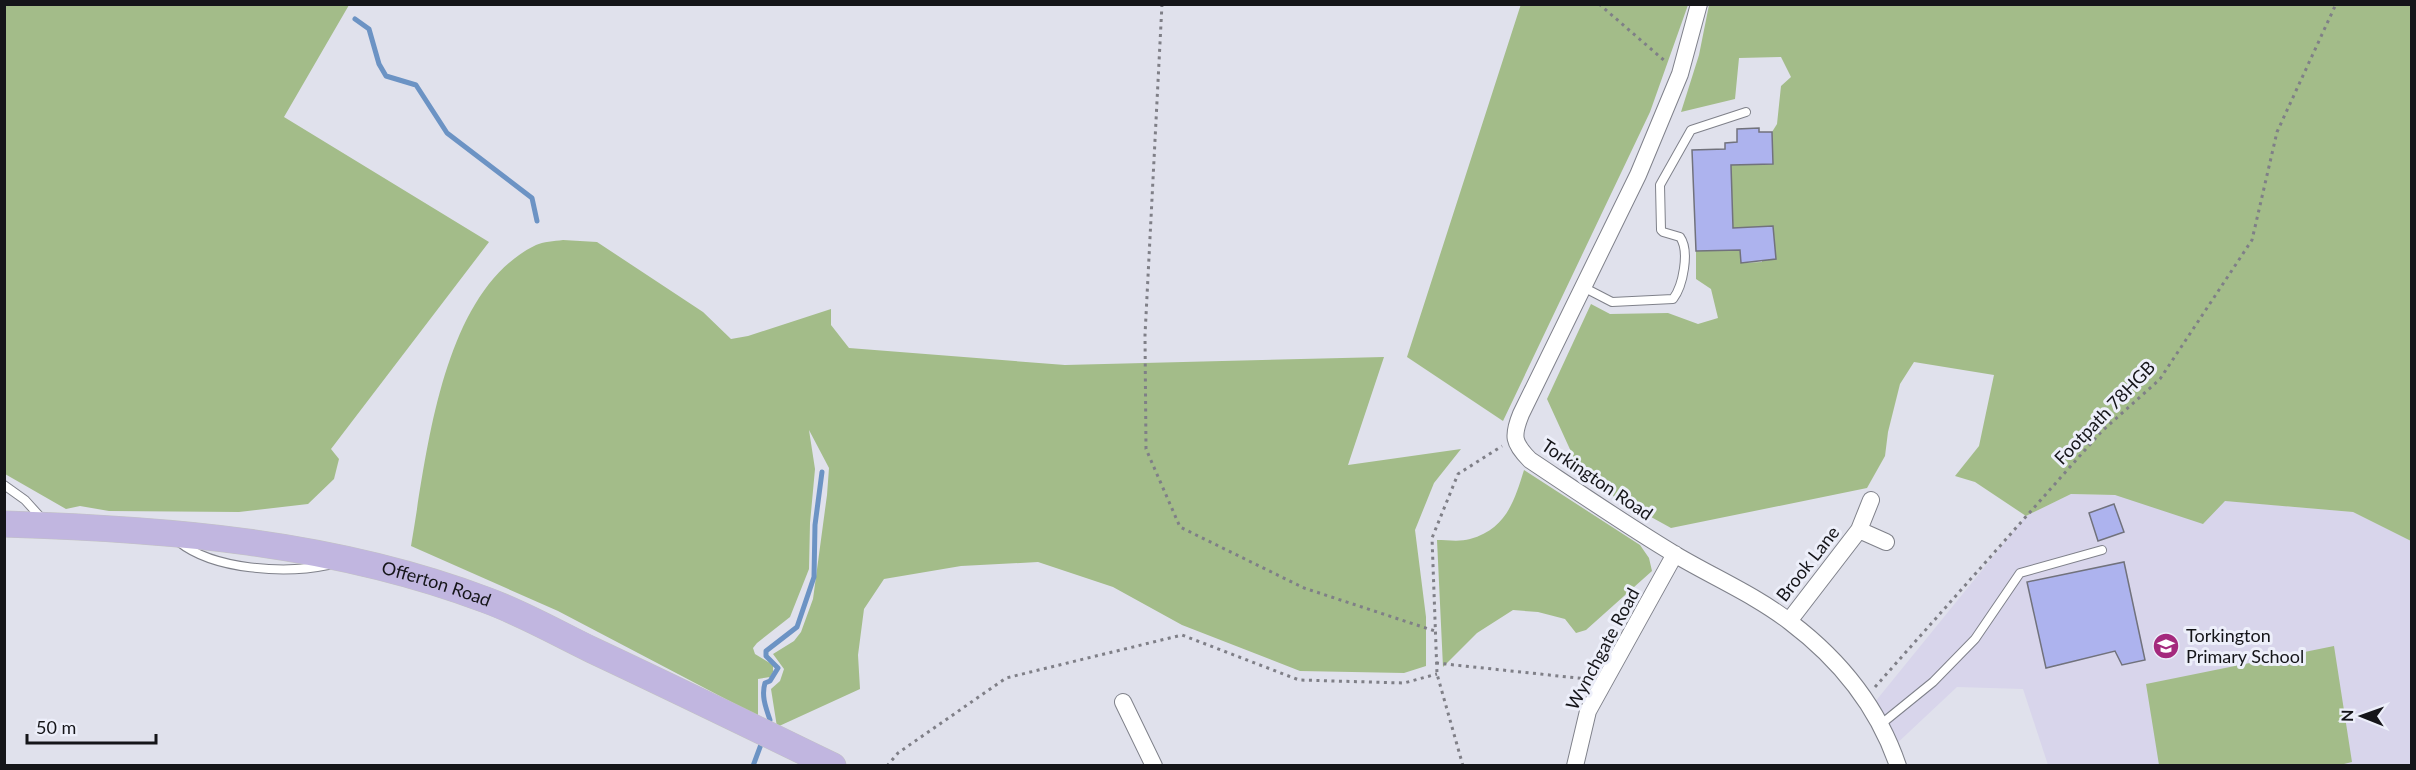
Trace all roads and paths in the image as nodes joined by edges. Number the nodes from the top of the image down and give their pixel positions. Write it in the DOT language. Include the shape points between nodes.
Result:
graph roads {
  1 [pos="1161,4"];
  2 [pos="1599,4"];
  3 [pos="1699,4"];
  4 [pos="2336,4"];
  5 [pos="1680,74"];
  6 [pos="1746,112"];
  7 [pos="1583,287"];
  8 [pos="1514,437"];
  9 [pos="4,485"];
  10 [pos="1871,500"];
  11 [pos="4,524"];
  12 [pos="48,526"];
  13 [pos="1858,530"];
  14 [pos="1886,542"];
  15 [pos="2102,550"];
  16 [pos="1675,554"];
  17 [pos="1789,621"];
  18 [pos="1436,632"];
  19 [pos="1436,663"];
  20 [pos="1437,674"];
  21 [pos="1605,681"];
  22 [pos="1864,698"];
  23 [pos="1123,702"];
  24 [pos="1879,725"];
  25 [pos="833,765"];
  26 [pos="887,765"];
  27 [pos="1154,765"];
  28 [pos="1463,765"];
  29 [pos="1575,765"];
  30 [pos="1898,765"];
  1 -- 18 [label="path" via="1145,335 1146,449 1180,528 1304,588"];
  2 -- 5 [label="path"];
  3 -- 5 [label="street"];
  4 -- 22 [label="path, Footpath 78HGB" via="2277,132 2252,240 2160,379 2101,432"];
  5 -- 7 [label="street" via="1638,175"];
  6 -- 7 [label="lane" via="1691,130 1661,182 1661,230 1680,237 1684,246 1679,286 1673,299 1612,302"];
  7 -- 8 [label="street" via="1521,414"];
  8 -- 16 [label="street, Torkington Road" via="1530,460"];
  8 -- 18 [label="path" via="1458,474 1432,538"];
  9 -- 12 [label="lane" via="25,500"];
  10 -- 13 [label="street, Brook Lane"];
  11 -- 12 [label="main road, Offerton Road"];
  12 -- 25 [label="main road, Offerton Road" via="259,542 349,559 423,579 487,600"];
  13 -- 14 [label="street, Brook Lane"];
  13 -- 17 [label="street, Brook Lane"];
  15 -- 24 [label="lane" via="2020,573 1975,639 1932,682"];
  16 -- 17 [label="street, Torkington Road"];
  16 -- 21 [label="street, Wynchgate Road"];
  17 -- 22 [label="street, Torkington Road" via="1833,658"];
  18 -- 19 [label="path"];
  19 -- 20 [label="path"];
  19 -- 21 [label="path"];
  20 -- 26 [label="path" via="1404,683 1299,680 1182,635 1006,678 898,753"];
  20 -- 28 [label="path"];
  21 -- 29 [label="street, Wynchgate Road" via="1588,711"];
  22 -- 24 [label="street, Torkington Road"];
  23 -- 27 [label="street"];
  24 -- 30 [label="street, Torkington Road"];
}
